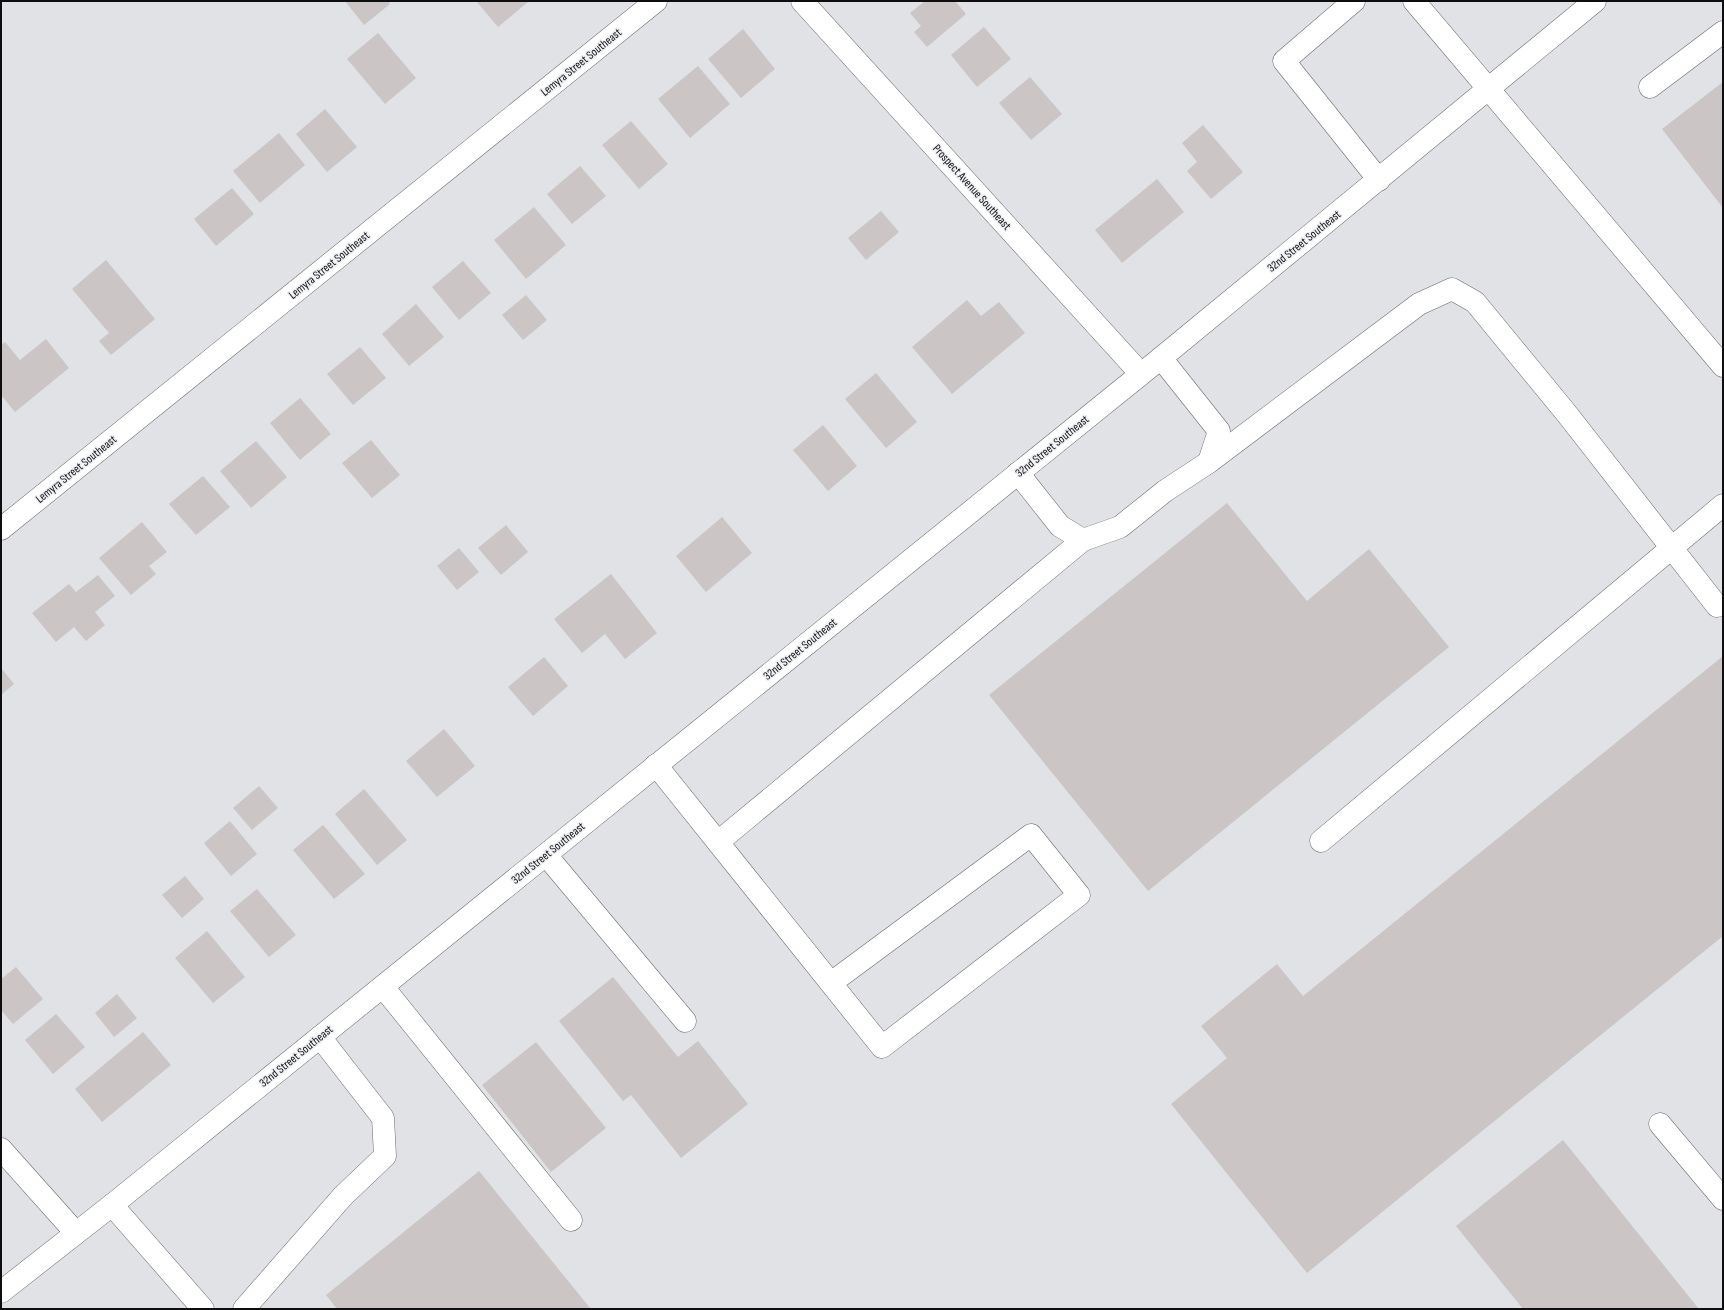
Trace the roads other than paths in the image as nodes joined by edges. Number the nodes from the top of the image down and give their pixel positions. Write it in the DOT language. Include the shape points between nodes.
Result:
graph roads {
  1 [pos="656,1"];
  2 [pos="802,1"];
  3 [pos="1354,1"];
  4 [pos="1414,1"];
  5 [pos="1596,1"];
  6 [pos="1723,32"];
  7 [pos="1650,87"];
  8 [pos="1490,89"];
  9 [pos="1379,180"];
  10 [pos="1160,358"];
  11 [pos="1723,366"];
  12 [pos="1141,374"];
  13 [pos="1209,462"];
  14 [pos="1018,473"];
  15 [pos="1723,505"];
  16 [pos="1,529"];
  17 [pos="1083,540"];
  18 [pos="1672,547"];
  19 [pos="1717,606"];
  20 [pos="656,766"];
  21 [pos="1321,841"];
  22 [pos="718,842"];
  23 [pos="546,854"];
  24 [pos="831,983"];
  25 [pos="382,986"];
  26 [pos="685,1021"];
  27 [pos="320,1037"];
  28 [pos="1660,1124"];
  29 [pos="1,1149"];
  30 [pos="1723,1199"];
  31 [pos="112,1206"];
  32 [pos="571,1220"];
  33 [pos="76,1232"];
  34 [pos="1,1292"];
  35 [pos="203,1309"];
  36 [pos="244,1309"];
  1 -- 16 [label="street, Lemyra Street Southeast"];
  2 -- 12 [label="street, Prospect Avenue Southeast"];
  3 -- 9 [label="street" via="1284,61"];
  4 -- 8 [label="street"];
  5 -- 8 [label="street, 32nd Street Southeast"];
  6 -- 7 [label="street"];
  8 -- 9 [label="street, 32nd Street Southeast"];
  8 -- 11 [label="street"];
  9 -- 10 [label="street, 32nd Street Southeast"];
  10 -- 12 [label="street, 32nd Street Southeast"];
  10 -- 13 [label="street" via="1219,431"];
  12 -- 14 [label="street, 32nd Street Southeast"];
  13 -- 17 [label="street" via="1165,491 1120,527"];
  13 -- 18 [label="street" via="1419,304 1452,289 1475,302"];
  14 -- 17 [label="street" via="1060,526"];
  14 -- 20 [label="street, 32nd Street Southeast"];
  15 -- 18 [label="street"];
  17 -- 22 [label="street"];
  18 -- 19 [label="street"];
  18 -- 21 [label="street"];
  20 -- 22 [label="street"];
  20 -- 23 [label="street, 32nd Street Southeast"];
  22 -- 24 [label="street"];
  23 -- 25 [label="street, 32nd Street Southeast"];
  23 -- 26 [label="street"];
  24 -- 24 [label="street" via="882,1047 1079,895 1031,835"];
  25 -- 27 [label="street, 32nd Street Southeast"];
  25 -- 32 [label="street"];
  27 -- 31 [label="street, 32nd Street Southeast"];
  27 -- 36 [label="street" via="383,1118 385,1156 343,1196"];
  28 -- 30 [label="street"];
  29 -- 33 [label="street"];
  31 -- 33 [label="street, 32nd Street Southeast"];
  31 -- 35 [label="street"];
  33 -- 34 [label="street, 32nd Street Southeast"];
}
